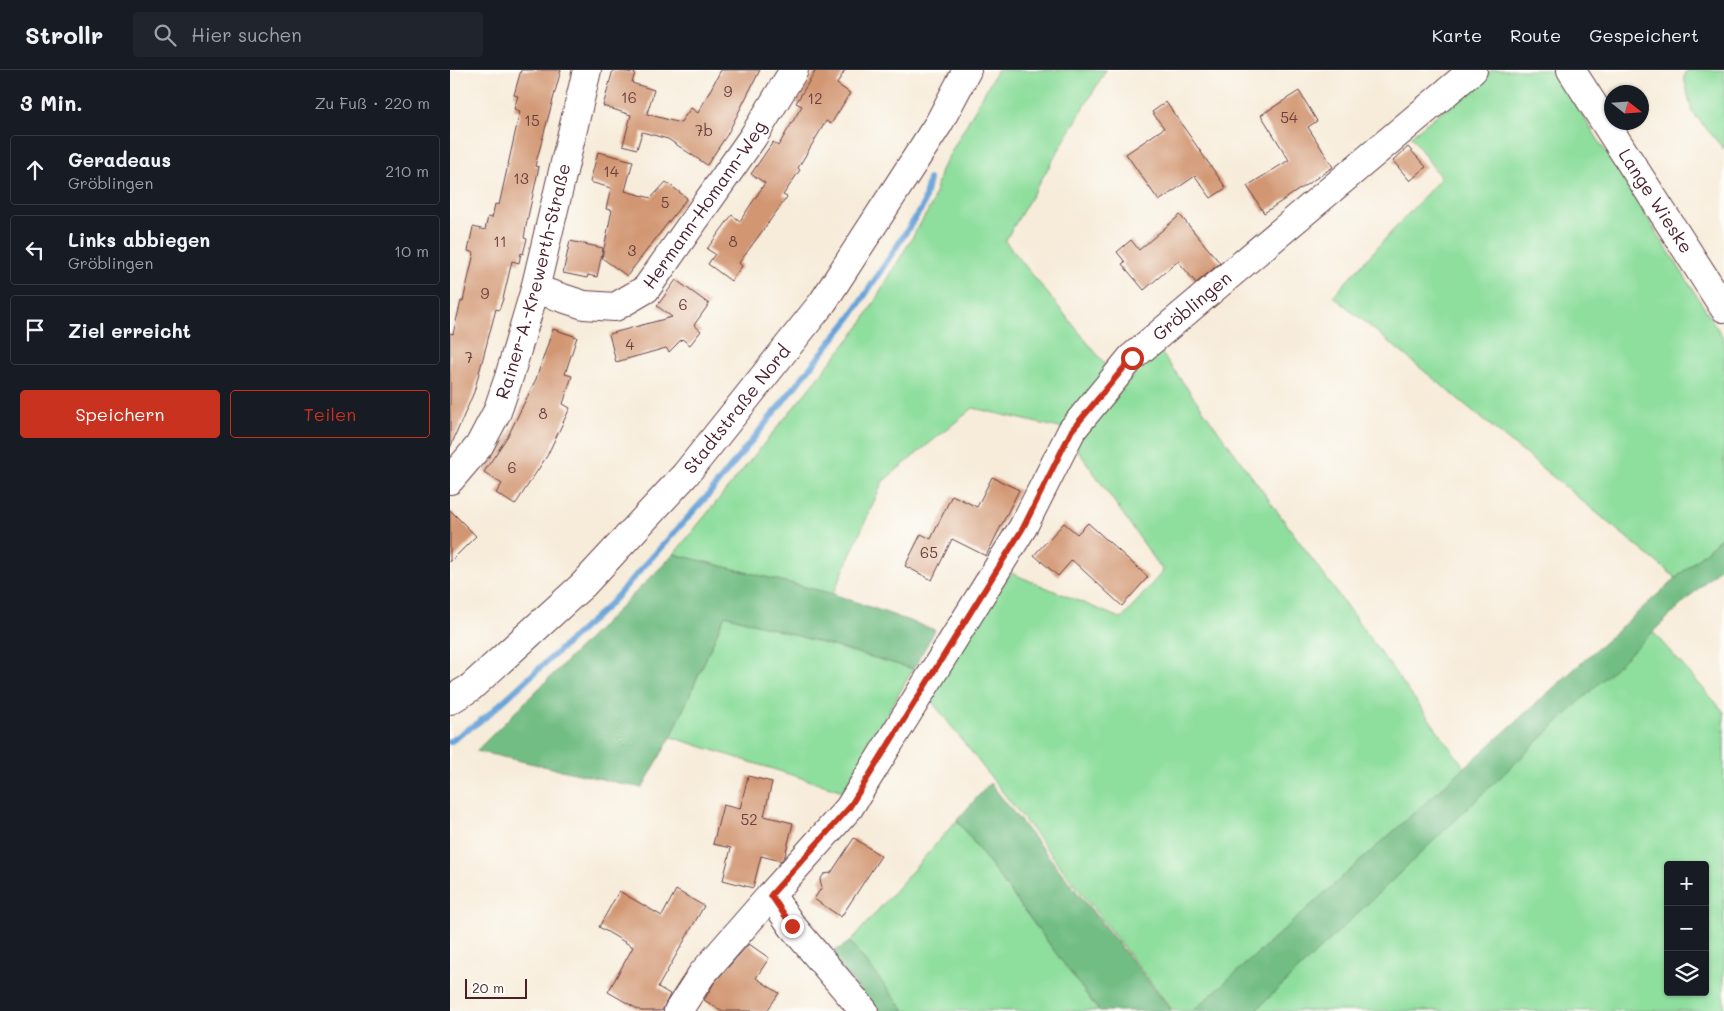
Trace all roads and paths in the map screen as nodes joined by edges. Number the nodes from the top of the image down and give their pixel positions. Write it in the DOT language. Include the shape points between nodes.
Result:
graph roads {
  1 [pos="587,70"];
  2 [pos="794,70"];
  3 [pos="967,70"];
  4 [pos="1473,70"];
  5 [pos="1571,70"];
  6 [pos="536,289"];
  7 [pos="1724,308"];
  8 [pos="450,480"];
  9 [pos="450,700"];
  10 [pos="771,895"];
  11 [pos="678,1011"];
  12 [pos="864,1011"];
  1 -- 6 [label="street, Rainer-A.-Krewerth-Straße"];
  2 -- 6 [label="street, Hermann-Homann-Weg" via="753,137 646,289 615,307 584,305"];
  3 -- 9 [label="street, Stadtstraße Nord" via="939,123 823,302 685,475 583,585 470,688"];
  4 -- 10 [label="street, Gröblingen" via="1132,358 1072,430 1023,528 849,808"];
  5 -- 7 [label="street, Lange Wieske"];
  6 -- 8 [label="street, Rainer-A.-Krewerth-Straße" via="497,412 479,446"];
  10 -- 11 [label="street, Gröblingen" via="702,974"];
  10 -- 12 [label="street" via="792,926"];
}
